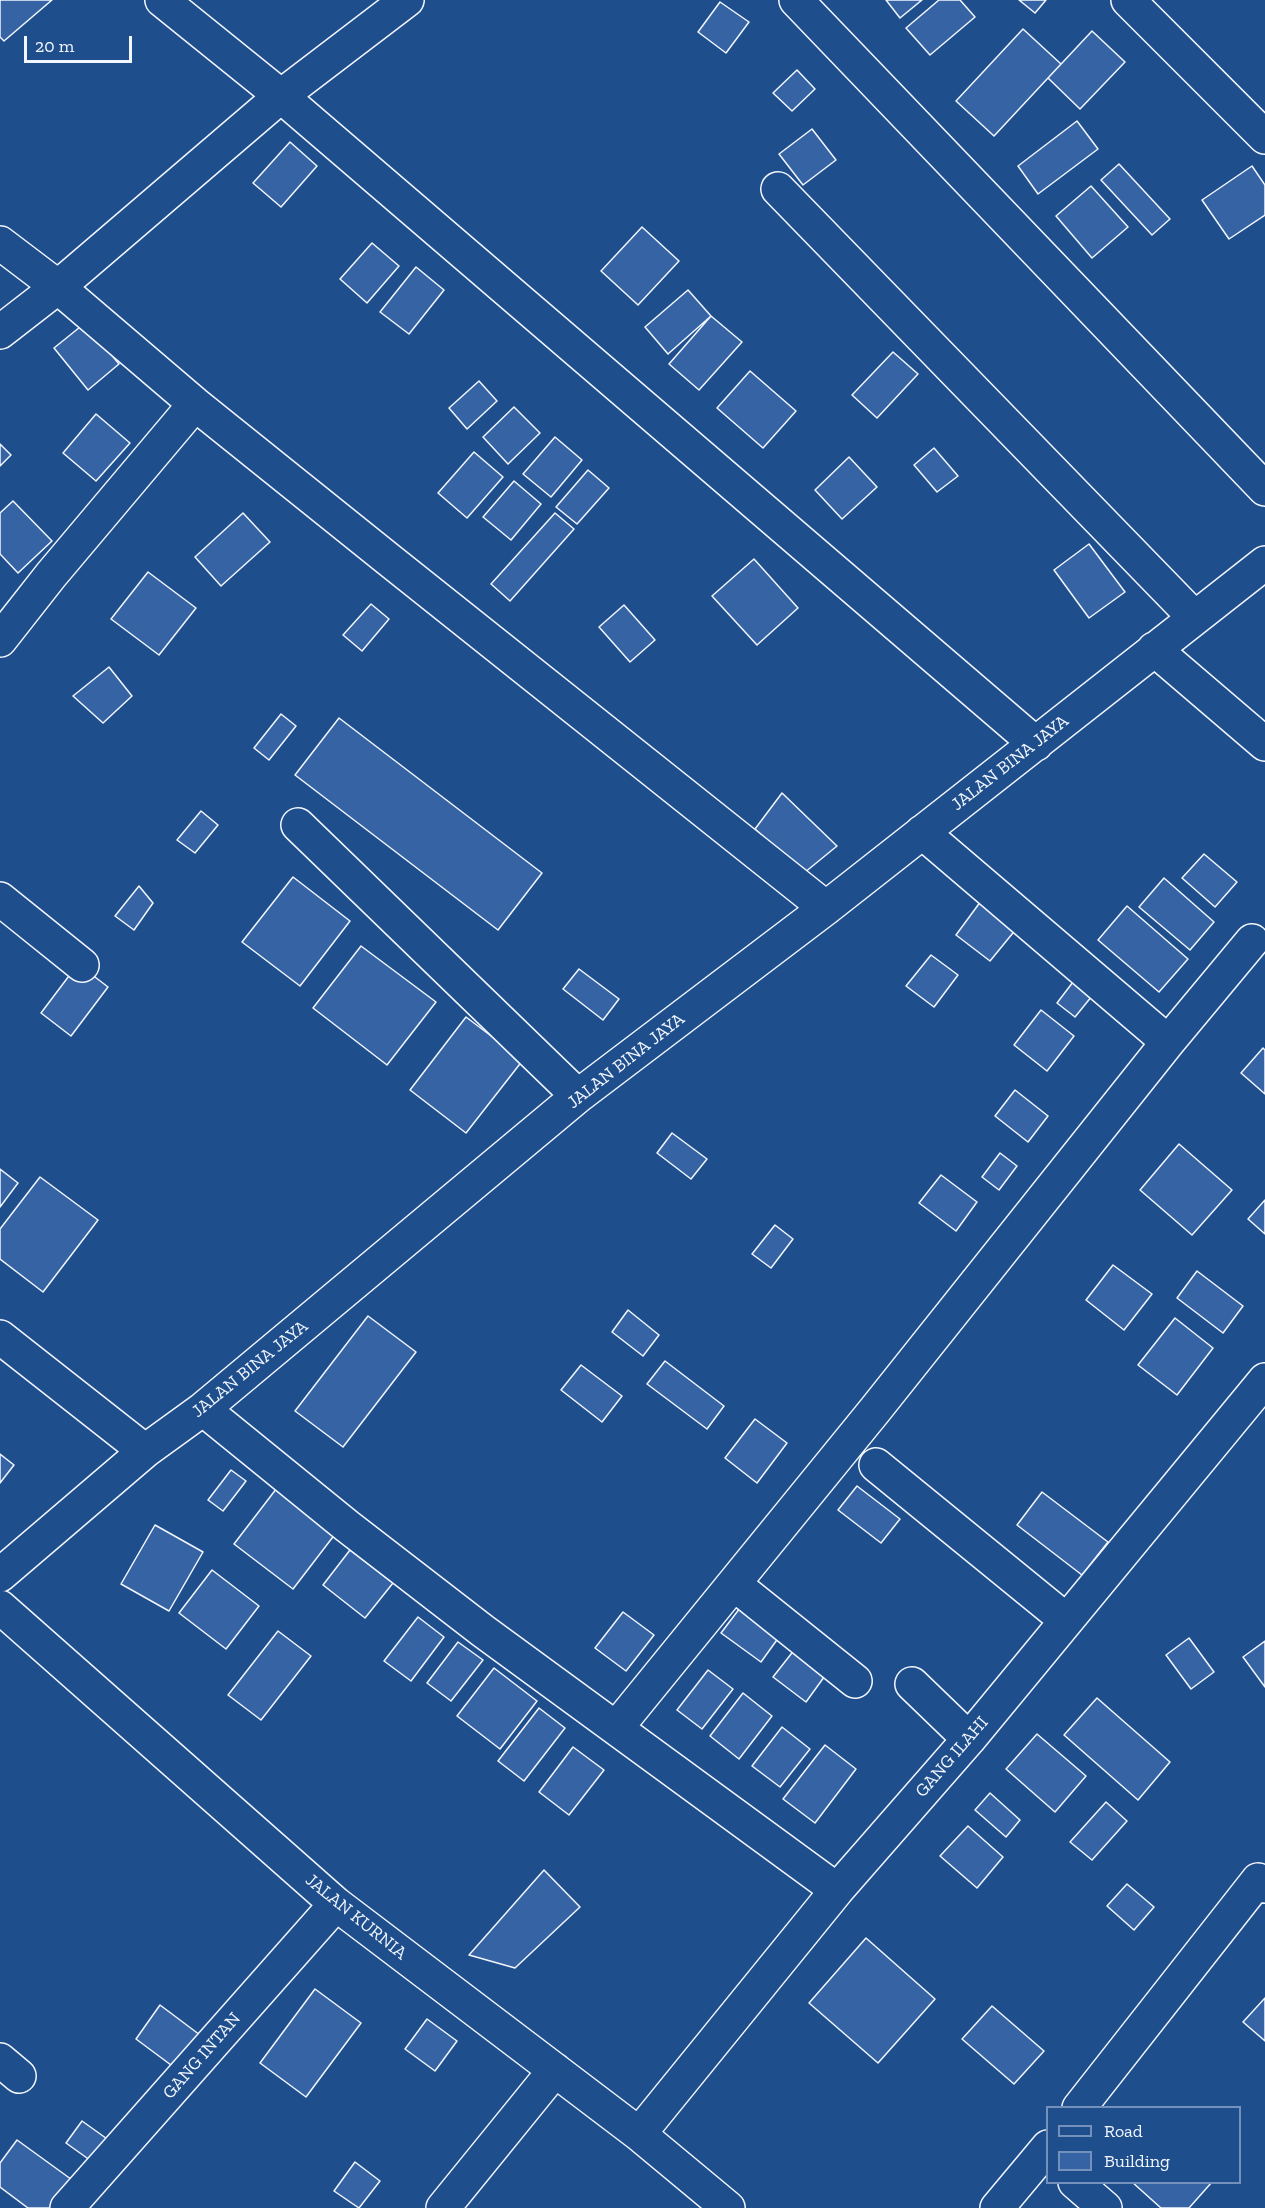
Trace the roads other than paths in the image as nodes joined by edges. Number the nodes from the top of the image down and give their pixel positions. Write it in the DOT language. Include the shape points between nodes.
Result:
graph roads {
  1 [pos="162,0"];
  2 [pos="408,0"];
  3 [pos="796,0"];
  4 [pos="1128,0"];
  5 [pos="281,96"];
  6 [pos="1265,137"];
  7 [pos="778,189"];
  8 [pos="0,243"];
  9 [pos="58,287"];
  10 [pos="0,332"];
  11 [pos="195,404"];
  12 [pos="1265,489"];
  13 [pos="1265,563"];
  14 [pos="1194,617"];
  15 [pos="0,640"];
  16 [pos="1154,649"];
  17 [pos="1036,744"];
  18 [pos="1265,744"];
  19 [pos="298,825"];
  20 [pos="922,832"];
  21 [pos="0,899"];
  22 [pos="826,909"];
  23 [pos="1252,941"];
  24 [pos="82,964"];
  25 [pos="1168,1042"];
  26 [pos="578,1096"];
  27 [pos="0,1337"];
  28 [pos="1265,1380"];
  29 [pos="203,1409"];
  30 [pos="145,1450"];
  31 [pos="876,1465"];
  32 [pos="0,1575"];
  33 [pos="734,1584"];
  34 [pos="0,1607"];
  35 [pos="1066,1620"];
  36 [pos="855,1681"];
  37 [pos="912,1684"];
  38 [pos="617,1727"];
  39 [pos="969,1739"];
  40 [pos="1263,1879"];
  41 [pos="837,1890"];
  42 [pos="336,1904"];
  43 [pos="555,2070"];
  44 [pos="1081,2106"];
  45 [pos="639,2134"];
  46 [pos="1046,2153"];
  47 [pos="1077,2184"];
  48 [pos="67,2208"];
  49 [pos="443,2208"];
  50 [pos="728,2208"];
  51 [pos="997,2208"];
  52 [pos="1105,2208"];
  1 -- 5 [label="street"];
  2 -- 5 [label="street"];
  3 -- 12 [label="street"];
  4 -- 6 [label="street"];
  5 -- 9 [label="street"];
  5 -- 17 [label="street"];
  7 -- 14 [label="street"];
  8 -- 9 [label="street"];
  9 -- 10 [label="street"];
  9 -- 11 [label="street"];
  11 -- 15 [label="street"];
  11 -- 22 [label="street"];
  13 -- 14 [label="street, JALAN BINA JAYA"];
  14 -- 16 [label="street, JALAN BINA JAYA"];
  16 -- 17 [label="street, JALAN BINA JAYA"];
  16 -- 18 [label="street"];
  17 -- 20 [label="street, JALAN BINA JAYA"];
  19 -- 26 [label="street"];
  20 -- 22 [label="street, JALAN BINA JAYA"];
  20 -- 25 [label="street"];
  21 -- 24 [label="street"];
  22 -- 26 [label="street, JALAN BINA JAYA"];
  23 -- 25 [label="street"];
  25 -- 33 [label="street"];
  26 -- 29 [label="street, JALAN BINA JAYA"];
  27 -- 30 [label="street"];
  28 -- 35 [label="street, GANG ILAHI"];
  29 -- 30 [label="street, JALAN BINA JAYA"];
  29 -- 38 [label="street" via="483,1631"];
  30 -- 32 [label="street, JALAN BINA JAYA"];
  31 -- 35 [label="street"];
  33 -- 36 [label="street"];
  33 -- 38 [label="street"];
  34 -- 42 [label="street, JALAN KURNIA"];
  35 -- 39 [label="street, GANG ILAHI"];
  37 -- 39 [label="street"];
  38 -- 41 [label="street"];
  39 -- 41 [label="street, GANG ILAHI"];
  40 -- 44 [label="street"];
  41 -- 45 [label="street, GANG ILAHI"];
  42 -- 43 [label="street, JALAN KURNIA"];
  42 -- 48 [label="street, GANG INTAN"];
  43 -- 45 [label="street, JALAN KURNIA"];
  43 -- 49 [label="street"];
  45 -- 50 [label="street, JALAN KURNIA"];
  46 -- 51 [label="street"];
  47 -- 52 [label="street"];
}
